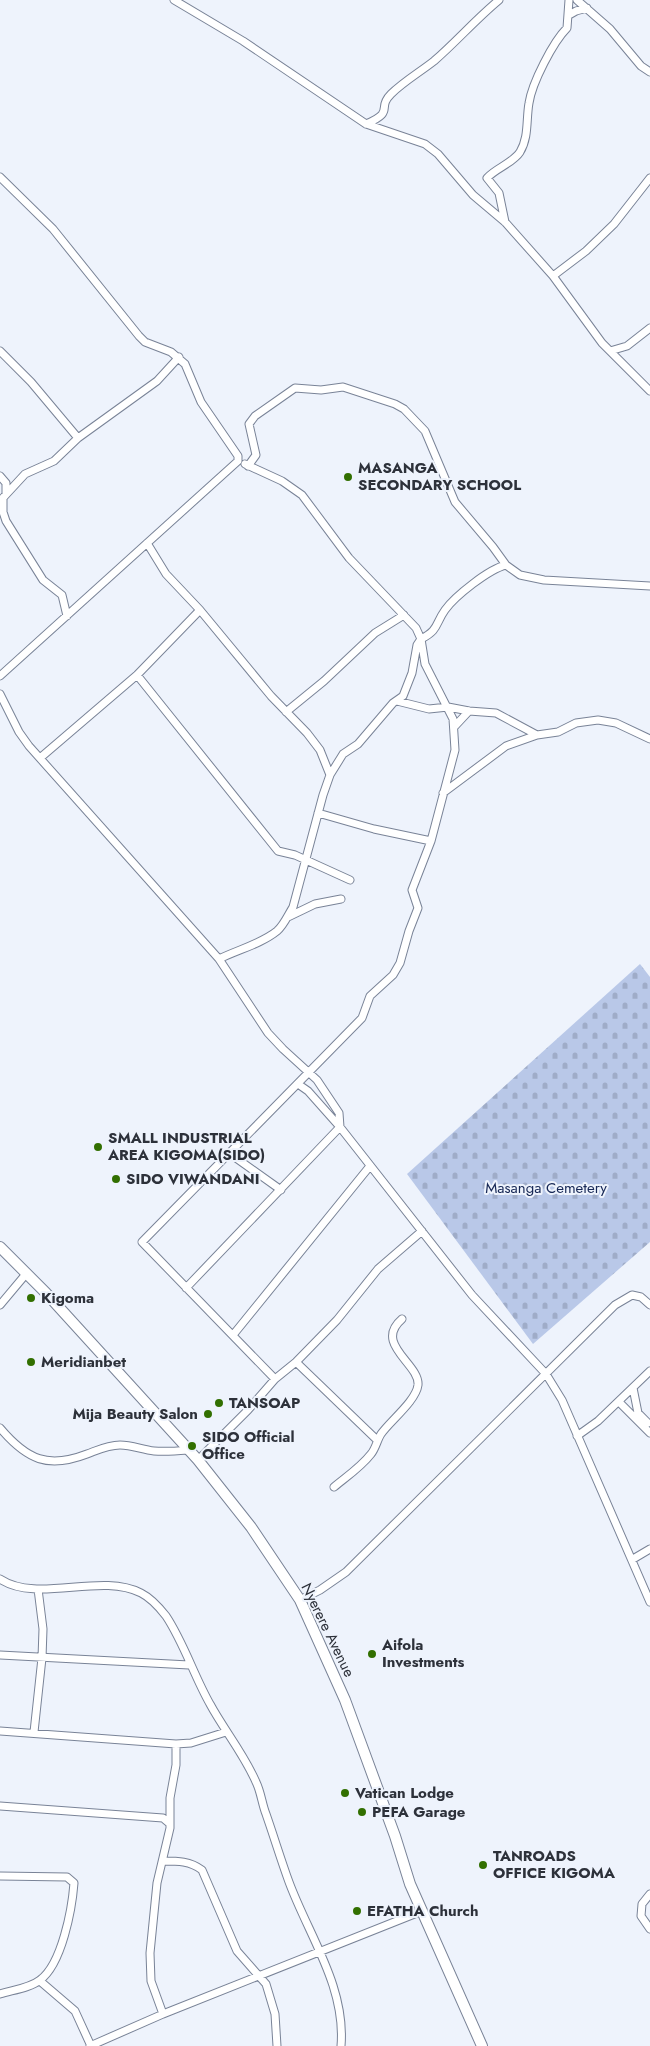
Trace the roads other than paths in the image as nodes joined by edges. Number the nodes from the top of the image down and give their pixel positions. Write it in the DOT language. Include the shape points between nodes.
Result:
graph roads {
  1 [pos="174,0"];
  2 [pos="499,0"];
  3 [pos="569,0"];
  4 [pos="577,0"];
  5 [pos="587,8"];
  6 [pos="569,15"];
  7 [pos="650,72"];
  8 [pos="366,124"];
  9 [pos="0,178"];
  10 [pos="650,178"];
  11 [pos="505,222"];
  12 [pos="553,276"];
  13 [pos="650,328"];
  14 [pos="0,351"];
  15 [pos="610,351"];
  16 [pos="179,357"];
  17 [pos="650,391"];
  18 [pos="78,438"];
  19 [pos="238,461"];
  20 [pos="248,466"];
  21 [pos="0,476"];
  22 [pos="3,498"];
  23 [pos="148,543"];
  24 [pos="498,554"];
  25 [pos="506,565"];
  26 [pos="490,572"];
  27 [pos="650,586"];
  28 [pos="200,610"];
  29 [pos="404,615"];
  30 [pos="67,616"];
  31 [pos="421,639"];
  32 [pos="137,675"];
  33 [pos="0,676"];
  34 [pos="0,694"];
  35 [pos="397,701"];
  36 [pos="448,707"];
  37 [pos="469,711"];
  38 [pos="286,712"];
  39 [pos="454,726"];
  40 [pos="538,735"];
  41 [pos="650,739"];
  42 [pos="40,758"];
  43 [pos="330,775"];
  44 [pos="442,793"];
  45 [pos="318,813"];
  46 [pos="431,841"];
  47 [pos="306,861"];
  48 [pos="350,880"];
  49 [pos="341,899"];
  50 [pos="287,918"];
  51 [pos="219,959"];
  52 [pos="310,1071"];
  53 [pos="298,1084"];
  54 [pos="340,1127"];
  55 [pos="229,1153"];
  56 [pos="370,1166"];
  57 [pos="281,1190"];
  58 [pos="422,1231"];
  59 [pos="0,1247"];
  60 [pos="26,1274"];
  61 [pos="186,1288"];
  62 [pos="650,1304"];
  63 [pos="0,1305"];
  64 [pos="402,1319"];
  65 [pos="233,1335"];
  66 [pos="296,1362"];
  67 [pos="650,1371"];
  68 [pos="546,1374"];
  69 [pos="275,1379"];
  70 [pos="634,1388"];
  71 [pos="618,1402"];
  72 [pos="635,1418"];
  73 [pos="649,1424"];
  74 [pos="0,1428"];
  75 [pos="650,1433"];
  76 [pos="578,1436"];
  77 [pos="377,1440"];
  78 [pos="189,1450"];
  79 [pos="198,1460"];
  80 [pos="334,1487"];
  81 [pos="650,1550"];
  82 [pos="633,1559"];
  83 [pos="0,1579"];
  84 [pos="38,1589"];
  85 [pos="300,1600"];
  86 [pos="650,1602"];
  87 [pos="0,1655"];
  88 [pos="42,1658"];
  89 [pos="189,1665"];
  90 [pos="0,1731"];
  91 [pos="34,1732"];
  92 [pos="226,1732"];
  93 [pos="176,1744"];
  94 [pos="0,1806"];
  95 [pos="169,1823"];
  96 [pos="163,1862"];
  97 [pos="0,1876"];
  98 [pos="650,1894"];
  99 [pos="422,1911"];
  100 [pos="650,1929"];
  101 [pos="319,1951"];
  102 [pos="259,1975"];
  103 [pos="40,1981"];
  104 [pos="0,1994"];
  105 [pos="163,2014"];
  106 [pos="91,2046"];
  107 [pos="277,2046"];
  108 [pos="341,2046"];
  109 [pos="482,2046"];
  1 -- 8 [label="street" via="250,46"];
  2 -- 8 [label="street" via="434,61 392,92 386,99 382,117"];
  3 -- 6 [label="street"];
  4 -- 5 [label="street"];
  5 -- 6 [label="street"];
  5 -- 7 [label="street" via="610,29 640,66"];
  6 -- 11 [label="street" via="567,28 556,39 531,90 526,140 513,159 487,178 499,193"];
  8 -- 11 [label="street" via="425,144 438,154 473,195"];
  9 -- 16 [label="street" via="53,229 139,336 145,342"];
  10 -- 12 [label="street" via="614,224"];
  11 -- 12 [label="street"];
  12 -- 15 [label="street"];
  13 -- 15 [label="street" via="627,346"];
  14 -- 18 [label="street"];
  15 -- 17 [label="street"];
  16 -- 18 [label="street" via="157,381"];
  16 -- 19 [label="street" via="201,402 238,456"];
  18 -- 22 [label="street" via="54,461 25,474"];
  19 -- 20 [label="street"];
  19 -- 23 [label="street"];
  20 -- 24 [label="street" via="256,455 249,424 288,391 303,387 314,390 354,389 395,404 416,420 432,444 455,502"];
  20 -- 29 [label="street" via="282,480 302,495 349,558"];
  21 -- 22 [label="street" via="6,483"];
  22 -- 30 [label="street" via="2,512 6,521 43,580 62,595"];
  23 -- 28 [label="street" via="166,574"];
  23 -- 30 [label="street"];
  24 -- 25 [label="street"];
  24 -- 26 [label="street" via="498,561"];
  25 -- 26 [label="street"];
  25 -- 27 [label="street" via="529,578"];
  26 -- 31 [label="street" via="450,605 432,634"];
  28 -- 32 [label="street"];
  28 -- 38 [label="street"];
  29 -- 31 [label="street"];
  29 -- 38 [label="street" via="375,633"];
  30 -- 33 [label="street"];
  31 -- 35 [label="street" via="405,692"];
  31 -- 36 [label="street" via="424,664"];
  32 -- 42 [label="street"];
  32 -- 47 [label="street" via="278,851"];
  34 -- 42 [label="street" via="19,732"];
  35 -- 36 [label="street" via="429,709"];
  35 -- 43 [label="street" via="358,744 343,754"];
  36 -- 37 [label="street"];
  36 -- 39 [label="street"];
  37 -- 39 [label="street"];
  37 -- 40 [label="street" via="496,713"];
  38 -- 43 [label="street" via="320,750"];
  39 -- 44 [label="street" via="452,764"];
  40 -- 41 [label="street" via="598,720 616,723"];
  40 -- 44 [label="street" via="506,746"];
  42 -- 51 [label="street"];
  43 -- 45 [label="street"];
  44 -- 46 [label="street"];
  45 -- 46 [label="street"];
  45 -- 47 [label="street"];
  46 -- 52 [label="street" via="412,890 418,908 400,963 393,975 370,996 362,1018"];
  47 -- 48 [label="street"];
  47 -- 50 [label="street"];
  49 -- 50 [label="street" via="315,904"];
  50 -- 51 [label="street" via="268,937"];
  51 -- 52 [label="street" via="268,1032"];
  52 -- 53 [label="street"];
  52 -- 54 [label="street" via="339,1113"];
  53 -- 54 [label="street"];
  53 -- 55 [label="street"];
  54 -- 56 [label="street"];
  54 -- 57 [label="street"];
  55 -- 57 [label="street"];
  55 -- 61 [label="street" via="142,1242"];
  56 -- 58 [label="street"];
  56 -- 65 [label="street"];
  57 -- 61 [label="street"];
  58 -- 66 [label="street" via="378,1269"];
  58 -- 68 [label="street" via="472,1295"];
  59 -- 60 [label="main road, Nyerere Avenue"];
  60 -- 63 [label="street"];
  60 -- 78 [label="main road, Nyerere Avenue"];
  61 -- 65 [label="street"];
  62 -- 68 [label="street" via="632,1295 625,1298"];
  64 -- 77 [label="street" via="395,1327 393,1340 418,1385 410,1401"];
  65 -- 69 [label="street"];
  66 -- 69 [label="street"];
  66 -- 77 [label="street"];
  67 -- 70 [label="street"];
  68 -- 76 [label="street"];
  68 -- 85 [label="street" via="350,1568 329,1585"];
  69 -- 79 [label="street"];
  70 -- 71 [label="street"];
  70 -- 73 [label="street" via="638,1412"];
  71 -- 72 [label="street"];
  71 -- 76 [label="street"];
  72 -- 73 [label="street"];
  72 -- 75 [label="street"];
  74 -- 78 [label="street" via="19,1447 44,1462 75,1459 114,1446 155,1451"];
  76 -- 82 [label="street"];
  77 -- 80 [label="street" via="371,1454"];
  78 -- 79 [label="main road, Nyerere Avenue"];
  79 -- 85 [label="main road, Nyerere Avenue" via="251,1527"];
  81 -- 82 [label="street"];
  82 -- 86 [label="street"];
  83 -- 84 [label="street"];
  84 -- 88 [label="street" via="43,1629"];
  84 -- 89 [label="street" via="105,1586 140,1592 167,1618"];
  85 -- 99 [label="main road, Nyerere Avenue" via="345,1700"];
  87 -- 88 [label="street"];
  88 -- 89 [label="street"];
  88 -- 91 [label="street"];
  89 -- 92 [label="street"];
  90 -- 91 [label="street"];
  91 -- 93 [label="street"];
  92 -- 93 [label="street" via="191,1743"];
  92 -- 101 [label="street" via="257,1784 289,1881"];
  93 -- 95 [label="street"];
  94 -- 95 [label="street" via="163,1818"];
  95 -- 96 [label="street"];
  96 -- 102 [label="street" via="182,1861 202,1870 237,1952"];
  96 -- 105 [label="street" via="157,1883 150,1969"];
  97 -- 103 [label="street" via="67,1877 74,1883 58,1954"];
  98 -- 100 [label="street" via="642,1904 641,1916"];
  99 -- 101 [label="street"];
  99 -- 109 [label="main road, Nyerere Avenue"];
  101 -- 102 [label="street"];
  101 -- 108 [label="street" via="340,2006"];
  102 -- 105 [label="street"];
  102 -- 107 [label="street" via="272,1998"];
  103 -- 104 [label="street"];
  103 -- 106 [label="street" via="75,2011"];
  105 -- 106 [label="street"];
}
